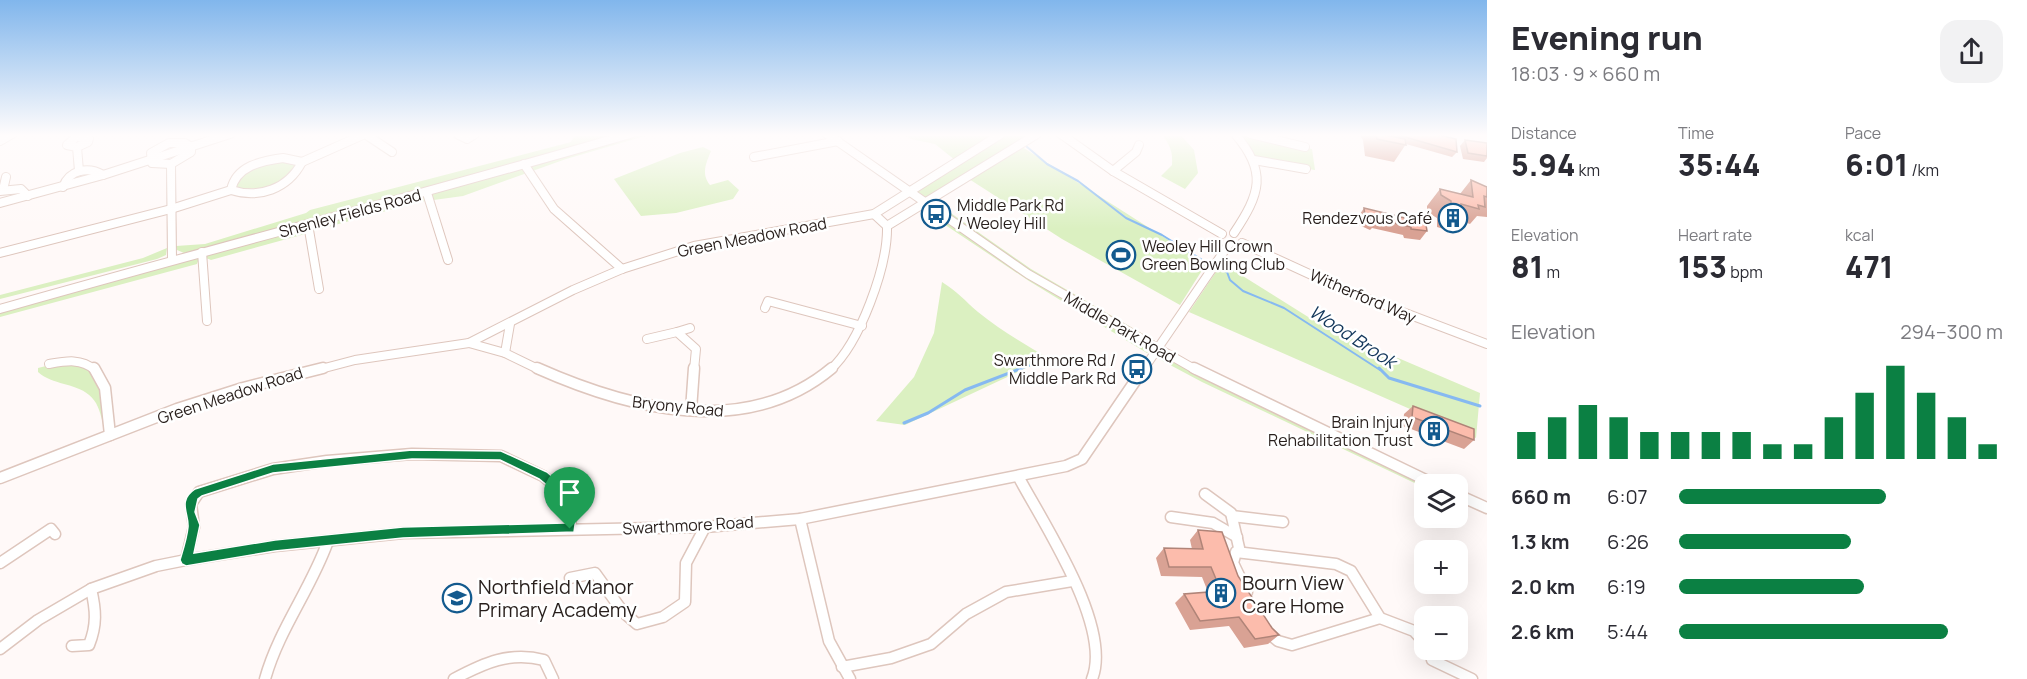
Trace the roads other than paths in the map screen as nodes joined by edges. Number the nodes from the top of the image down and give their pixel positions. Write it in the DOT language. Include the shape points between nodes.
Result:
graph roads {
  1 [pos="79,166"];
  2 [pos="134,166"];
  3 [pos="171,166"];
  4 [pos="253,166"];
  5 [pos="300,166"];
  6 [pos="518,166"];
  7 [pos="525,166"];
  8 [pos="872,166"];
  9 [pos="951,166"];
  10 [pos="983,166"];
  11 [pos="1106,166"];
  12 [pos="1119,166"];
  13 [pos="1256,166"];
  14 [pos="1287,166"];
  15 [pos="1306,169"];
  16 [pos="79,171"];
  17 [pos="1113,171"];
  18 [pos="103,175"];
  19 [pos="6,177"];
  20 [pos="63,187"];
  21 [pos="2,190"];
  22 [pos="231,190"];
  23 [pos="909,192"];
  24 [pos="427,193"];
  25 [pos="28,196"];
  26 [pos="923,202"];
  27 [pos="0,203"];
  28 [pos="171,209"];
  29 [pos="874,214"];
  30 [pos="308,224"];
  31 [pos="886,225"];
  32 [pos="1234,233"];
  33 [pos="1222,234"];
  34 [pos="1242,243"];
  35 [pos="1229,244"];
  36 [pos="202,252"];
  37 [pos="0,253"];
  38 [pos="172,260"];
  39 [pos="448,260"];
  40 [pos="622,269"];
  41 [pos="319,289"];
  42 [pos="768,301"];
  43 [pos="0,303"];
  44 [pos="0,309"];
  45 [pos="207,321"];
  46 [pos="510,324"];
  47 [pos="862,326"];
  48 [pos="690,328"];
  49 [pos="677,332"];
  50 [pos="647,339"];
  51 [pos="469,343"];
  52 [pos="1487,344"];
  53 [pos="1156,350"];
  54 [pos="505,353"];
  55 [pos="49,364"];
  56 [pos="691,410"];
  57 [pos="110,435"];
  58 [pos="1414,475"];
  59 [pos="1018,476"];
  60 [pos="0,478"];
  61 [pos="1205,494"];
  62 [pos="1468,499"];
  63 [pos="1487,508"];
  64 [pos="1232,516"];
  65 [pos="1171,518"];
  66 [pos="800,519"];
  67 [pos="1283,522"];
  68 [pos="705,527"];
  69 [pos="51,529"];
  70 [pos="570,529"];
  71 [pos="1237,537"];
  72 [pos="328,540"];
  73 [pos="1240,552"];
  74 [pos="186,560"];
  75 [pos="0,563"];
  76 [pos="570,578"];
  77 [pos="1072,581"];
  78 [pos="91,589"];
  79 [pos="1252,603"];
  80 [pos="1380,618"];
  81 [pos="1262,623"];
  82 [pos="1414,631"];
  83 [pos="72,646"];
  84 [pos="0,649"];
  85 [pos="1432,660"];
  86 [pos="842,667"];
  87 [pos="265,679"];
  88 [pos="454,679"];
  89 [pos="553,679"];
  90 [pos="850,679"];
  91 [pos="1092,679"];
  92 [pos="1472,679"];
  1 -- 16 [label="street"];
  2 -- 18 [label="street"];
  3 -- 28 [label="street"];
  4 -- 22 [label="street" via="234,179"];
  5 -- 22 [label="street" via="294,176 273,189 248,194"];
  6 -- 24 [label="street, Shenley Fields Road"];
  7 -- 40 [label="street" via="545,201 570,228"];
  8 -- 23 [label="street, Middle Park Road"];
  9 -- 23 [label="street"];
  10 -- 26 [label="street"];
  11 -- 17 [label="street"];
  12 -- 17 [label="street"];
  13 -- 32 [label="street" via="1258,190"];
  14 -- 15 [label="street"];
  16 -- 18 [label="street" via="92,169"];
  16 -- 20 [label="street" via="66,179"];
  17 -- 33 [label="street"];
  18 -- 20 [label="street"];
  19 -- 21 [label="street"];
  20 -- 25 [label="street"];
  21 -- 25 [label="street" via="21,189"];
  22 -- 28 [label="street"];
  23 -- 26 [label="street, Middle Park Road"];
  23 -- 29 [label="street"];
  24 -- 30 [label="street, Shenley Fields Road"];
  24 -- 39 [label="street"];
  25 -- 27 [label="street"];
  26 -- 31 [label="street"];
  26 -- 53 [label="street, Middle Park Road" via="1027,273"];
  28 -- 37 [label="street"];
  28 -- 38 [label="street"];
  29 -- 31 [label="street"];
  29 -- 40 [label="street, Green Meadow Road" via="702,244"];
  30 -- 36 [label="street, Shenley Fields Road"];
  30 -- 41 [label="street"];
  31 -- 47 [label="street, Bryony Road" via="886,241"];
  32 -- 33 [label="street"];
  32 -- 34 [label="street"];
  33 -- 35 [label="street" via="1221,239"];
  34 -- 35 [label="street"];
  34 -- 52 [label="street, Witherford Way" via="1342,289"];
  35 -- 53 [label="street, Swarthmore Road"];
  36 -- 38 [label="street, Shenley Fields Road"];
  36 -- 45 [label="street"];
  38 -- 43 [label="street, Shenley Fields Road"];
  38 -- 44 [label="street, Shenley Fields Road"];
  40 -- 46 [label="street, Green Meadow Road"];
  42 -- 47 [label="street"];
  46 -- 51 [label="street, Green Meadow Road"];
  46 -- 54 [label="street"];
  47 -- 56 [label="street, Bryony Road" via="852,348 839,363 797,392 738,411"];
  48 -- 49 [label="street"];
  49 -- 50 [label="street"];
  49 -- 56 [label="street" via="696,349"];
  51 -- 54 [label="street, Green Meadow Road"];
  51 -- 57 [label="street, Green Meadow Road" via="298,372"];
  53 -- 58 [label="street, Middle Park Road"];
  53 -- 59 [label="street, Swarthmore Road" via="1082,459 1058,469"];
  54 -- 56 [label="street, Bryony Road" via="612,397"];
  55 -- 57 [label="street" via="78,360 92,364 102,379"];
  57 -- 60 [label="street, Green Meadow Road"];
  59 -- 66 [label="street, Swarthmore Road"];
  59 -- 77 [label="street"];
  61 -- 64 [label="street"];
  62 -- 63 [label="street"];
  64 -- 67 [label="street"];
  64 -- 71 [label="street"];
  65 -- 71 [label="street" via="1213,523"];
  66 -- 68 [label="street, Swarthmore Road"];
  66 -- 86 [label="street" via="829,641"];
  68 -- 70 [label="street, Swarthmore Road"];
  68 -- 76 [label="street" via="686,563 685,602 651,623 637,624 623,612 595,573"];
  69 -- 75 [label="street"];
  70 -- 72 [label="street, Swarthmore Road" via="403,533"];
  70 -- 74 [label="street" via="572,503 568,496 543,476 501,456 412,454 273,469 199,492 193,496 189,512 194,525"];
  71 -- 73 [label="street"];
  72 -- 74 [label="street, Swarthmore Road"];
  72 -- 87 [label="street" via="323,559 280,637"];
  73 -- 79 [label="street" via="1233,556 1233,563"];
  73 -- 80 [label="street" via="1336,564 1351,571"];
  74 -- 78 [label="street, Swarthmore Road" via="156,566"];
  77 -- 86 [label="street" via="1006,592 966,614 931,644 891,658"];
  77 -- 91 [label="street" via="1098,649"];
  78 -- 83 [label="street" via="99,618 95,632 90,645"];
  78 -- 84 [label="street, Swarthmore Road" via="38,620"];
  80 -- 81 [label="street" via="1292,645 1267,633"];
  80 -- 82 [label="street"];
  85 -- 92 [label="street"];
  86 -- 90 [label="street"];
  88 -- 89 [label="street" via="494,657 514,654 544,660"];
}
